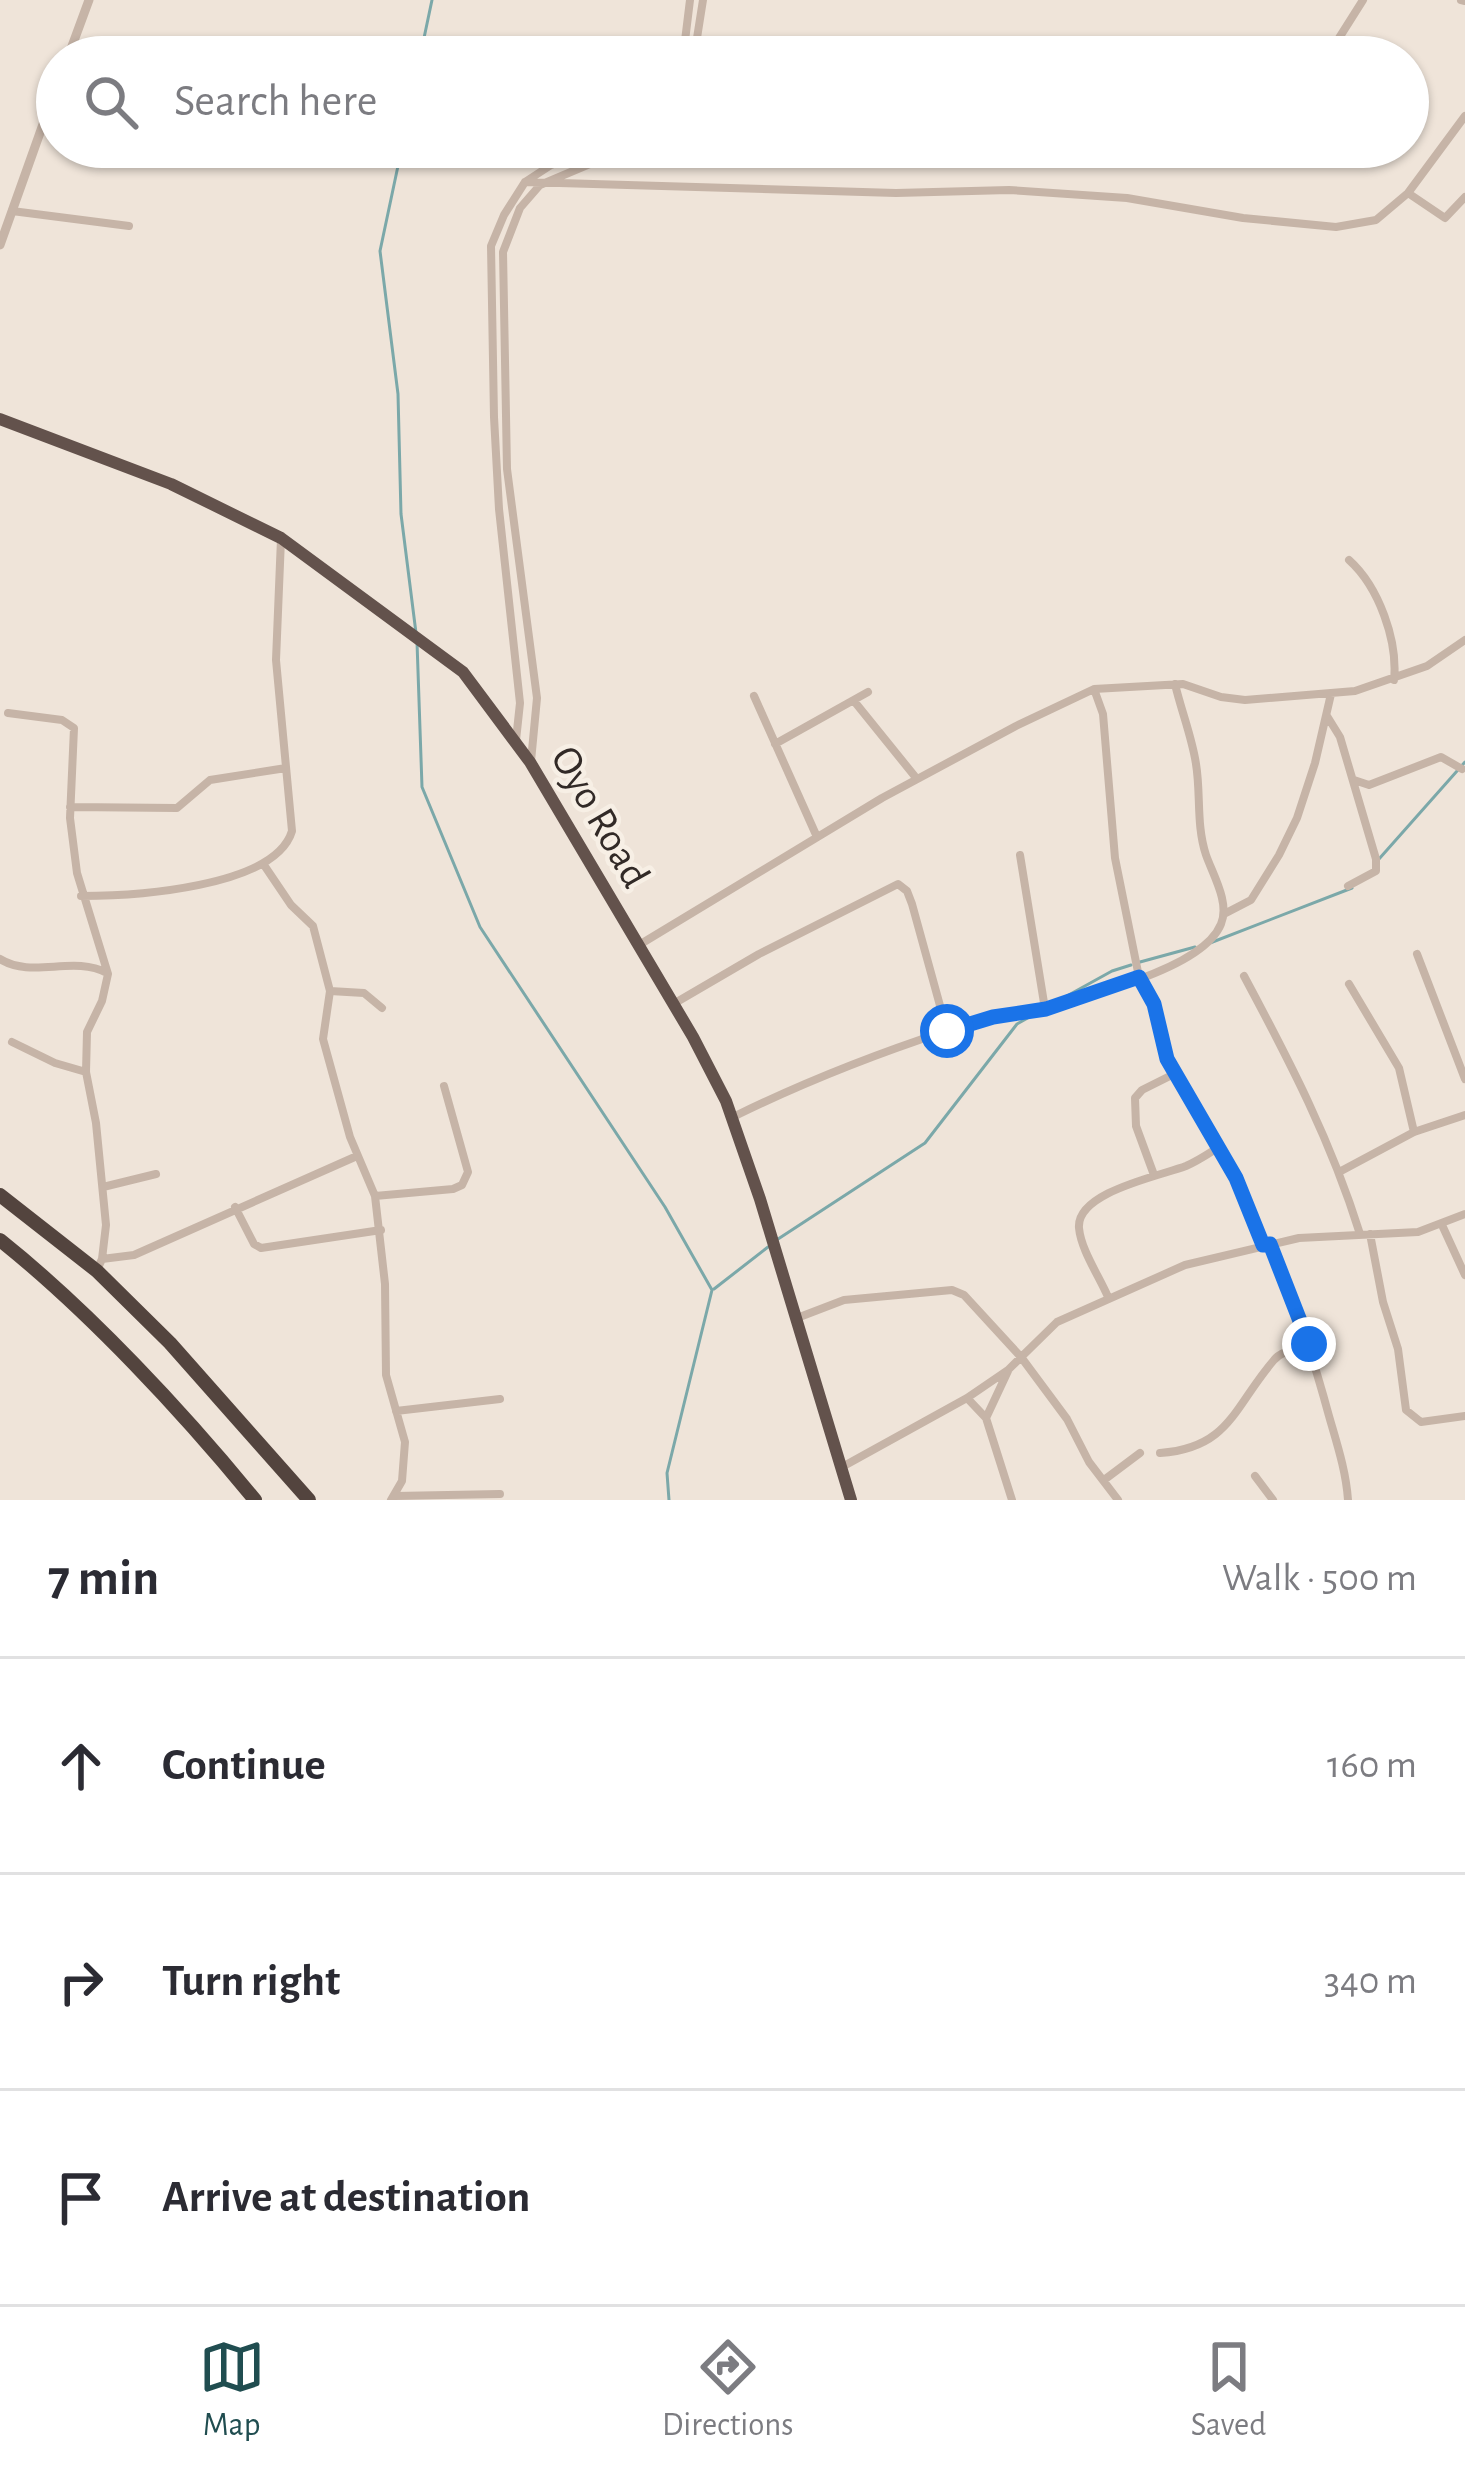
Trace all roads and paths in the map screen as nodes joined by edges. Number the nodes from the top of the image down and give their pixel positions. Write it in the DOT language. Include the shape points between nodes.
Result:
graph roads {
  1 [pos="89,0"];
  2 [pos="690,0"];
  3 [pos="703,0"];
  4 [pos="1363,0"];
  5 [pos="76,36"];
  6 [pos="686,36"];
  7 [pos="697,36"];
  8 [pos="1340,36"];
  9 [pos="1465,116"];
  10 [pos="36,141"];
  11 [pos="1429,165"];
  12 [pos="546,168"];
  13 [pos="581,168"];
  14 [pos="1427,168"];
  15 [pos="525,182"];
  16 [pos="541,185"];
  17 [pos="1408,194"];
  18 [pos="1465,196"];
  19 [pos="10,211"];
  20 [pos="129,226"];
  21 [pos="0,245"];
  22 [pos="0,419"];
  23 [pos="281,538"];
  24 [pos="1349,560"];
  25 [pos="1465,640"];
  26 [pos="1394,680"];
  27 [pos="1175,684"];
  28 [pos="1094,689"];
  29 [pos="868,692"];
  30 [pos="1331,694"];
  31 [pos="754,696"];
  32 [pos="854,700"];
  33 [pos="8,713"];
  34 [pos="1326,715"];
  35 [pos="516,740"];
  36 [pos="775,744"];
  37 [pos="530,762"];
  38 [pos="286,768"];
  39 [pos="1462,769"];
  40 [pos="917,778"];
  41 [pos="1353,779"];
  42 [pos="70,807"];
  43 [pos="817,837"];
  44 [pos="1021,855"];
  45 [pos="264,865"];
  46 [pos="1348,886"];
  47 [pos="82,896"];
  48 [pos="1224,914"];
  49 [pos="638,946"];
  50 [pos="1417,954"];
  51 [pos="0,958"];
  52 [pos="1137,969"];
  53 [pos="108,974"];
  54 [pos="1244,976"];
  55 [pos="1349,984"];
  56 [pos="330,991"];
  57 [pos="674,1004"];
  58 [pos="382,1008"];
  59 [pos="1046,1009"];
  60 [pos="947,1031"];
  61 [pos="12,1042"];
  62 [pos="86,1072"];
  63 [pos="1176,1073"];
  64 [pos="1465,1079"];
  65 [pos="444,1086"];
  66 [pos="1465,1114"];
  67 [pos="732,1118"];
  68 [pos="1414,1132"];
  69 [pos="1219,1147"];
  70 [pos="356,1156"];
  71 [pos="1341,1171"];
  72 [pos="156,1174"];
  73 [pos="1154,1175"];
  74 [pos="103,1187"];
  75 [pos="0,1195"];
  76 [pos="375,1196"];
  77 [pos="236,1207"];
  78 [pos="1465,1214"];
  79 [pos="1442,1225"];
  80 [pos="381,1230"];
  81 [pos="1365,1234"];
  82 [pos="0,1240"];
  83 [pos="1266,1244"];
  84 [pos="99,1265"];
  85 [pos="1465,1275"];
  86 [pos="1108,1297"];
  87 [pos="796,1318"];
  88 [pos="1309,1344"];
  89 [pos="1021,1357"];
  90 [pos="1008,1370"];
  91 [pos="968,1398"];
  92 [pos="500,1399"];
  93 [pos="396,1411"];
  94 [pos="1465,1416"];
  95 [pos="986,1418"];
  96 [pos="1140,1453"];
  97 [pos="1160,1454"];
  98 [pos="842,1467"];
  99 [pos="1255,1476"];
  100 [pos="1105,1480"];
  101 [pos="500,1494"];
  102 [pos="393,1498"];
  103 [pos="255,1500"];
  104 [pos="309,1500"];
  105 [pos="851,1500"];
  106 [pos="1012,1500"];
  107 [pos="1118,1500"];
  108 [pos="1273,1500"];
  109 [pos="1348,1500"];
  1 -- 5 [label="street"];
  2 -- 6 [label="street"];
  3 -- 7 [label="street"];
  4 -- 8 [label="street"];
  9 -- 11 [label="street"];
  10 -- 19 [label="street"];
  12 -- 15 [label="street"];
  13 -- 16 [label="street"];
  14 -- 17 [label="street"];
  15 -- 16 [label="street"];
  15 -- 35 [label="street" via="504,214 490,260"];
  16 -- 17 [label="street" via="1009,190 1336,226 1376,220"];
  16 -- 37 [label="street" via="520,208 503,252 507,470 537,698"];
  17 -- 18 [label="street" via="1445,218"];
  19 -- 20 [label="street"];
  19 -- 21 [label="street"];
  22 -- 23 [label="highway, Oyo Road" via="171,484"];
  23 -- 35 [label="highway, Oyo Road" via="463,672"];
  23 -- 38 [label="street" via="276,661"];
  24 -- 26 [label="street" via="1372,589 1390,635"];
  25 -- 26 [label="street"];
  26 -- 30 [label="street"];
  27 -- 28 [label="street"];
  27 -- 30 [label="street" via="1245,700"];
  27 -- 48 [label="street" via="1196,760 1203,847"];
  28 -- 40 [label="street"];
  28 -- 52 [label="street"];
  29 -- 32 [label="street"];
  30 -- 34 [label="street"];
  31 -- 36 [label="street"];
  32 -- 36 [label="street"];
  32 -- 40 [label="street"];
  33 -- 42 [label="street" via="74,728"];
  34 -- 41 [label="street"];
  34 -- 48 [label="street" via="1279,855 1251,900"];
  35 -- 37 [label="highway, Oyo Road"];
  36 -- 43 [label="street"];
  37 -- 49 [label="highway, Oyo Road"];
  38 -- 42 [label="street" via="210,780 177,808"];
  38 -- 45 [label="street" via="292,831"];
  39 -- 41 [label="street" via="1441,757 1370,785"];
  40 -- 43 [label="street"];
  41 -- 46 [label="street" via="1376,866"];
  42 -- 47 [label="street"];
  43 -- 49 [label="street"];
  44 -- 59 [label="street"];
  45 -- 47 [label="street" via="123,896"];
  45 -- 56 [label="street" via="313,926"];
  47 -- 53 [label="street"];
  48 -- 52 [label="street" via="1208,946 1193,956"];
  49 -- 57 [label="highway, Oyo Road"];
  50 -- 64 [label="street"];
  51 -- 53 [label="street" via="26,967 90,964"];
  52 -- 59 [label="street"];
  52 -- 63 [label="street"];
  53 -- 62 [label="street" via="87,1032"];
  54 -- 71 [label="street"];
  55 -- 68 [label="street" via="1399,1068"];
  56 -- 58 [label="street" via="364,993"];
  56 -- 70 [label="street" via="323,1039"];
  57 -- 60 [label="street" via="898,884 912,904"];
  57 -- 67 [label="highway, Oyo Road"];
  59 -- 60 [label="street"];
  60 -- 67 [label="street"];
  61 -- 62 [label="street"];
  62 -- 74 [label="street"];
  63 -- 69 [label="street"];
  63 -- 73 [label="street" via="1135,1098"];
  65 -- 76 [label="street" via="468,1172 462,1185"];
  66 -- 68 [label="street"];
  67 -- 87 [label="highway, Oyo Road"];
  68 -- 71 [label="street"];
  69 -- 73 [label="street"];
  69 -- 83 [label="street"];
  70 -- 76 [label="street"];
  70 -- 77 [label="street"];
  71 -- 81 [label="street"];
  72 -- 74 [label="street"];
  73 -- 86 [label="street" via="1096,1200 1080,1216 1081,1238"];
  74 -- 84 [label="street"];
  75 -- 84 [label="highway"];
  76 -- 80 [label="street"];
  77 -- 80 [label="street" via="261,1248"];
  77 -- 84 [label="street"];
  78 -- 79 [label="street"];
  79 -- 81 [label="street"];
  79 -- 85 [label="street"];
  80 -- 93 [label="street" via="386,1375"];
  81 -- 83 [label="street"];
  81 -- 94 [label="street" via="1406,1410 1420,1422"];
  82 -- 103 [label="highway" via="207,1442"];
  83 -- 86 [label="street"];
  83 -- 88 [label="street"];
  84 -- 104 [label="highway"];
  86 -- 89 [label="street" via="1057,1322"];
  87 -- 89 [label="street" via="844,1300 952,1290"];
  87 -- 98 [label="highway, Oyo Road"];
  88 -- 97 [label="street" via="1274,1360 1215,1438"];
  88 -- 109 [label="street"];
  89 -- 90 [label="street"];
  89 -- 100 [label="street"];
  90 -- 91 [label="street"];
  90 -- 95 [label="street"];
  91 -- 95 [label="street"];
  91 -- 98 [label="street"];
  92 -- 93 [label="street"];
  93 -- 102 [label="street" via="404,1442"];
  95 -- 106 [label="street"];
  96 -- 100 [label="street"];
  98 -- 105 [label="highway, Oyo Road"];
  99 -- 108 [label="street"];
  100 -- 107 [label="street"];
  101 -- 102 [label="street"];
}
